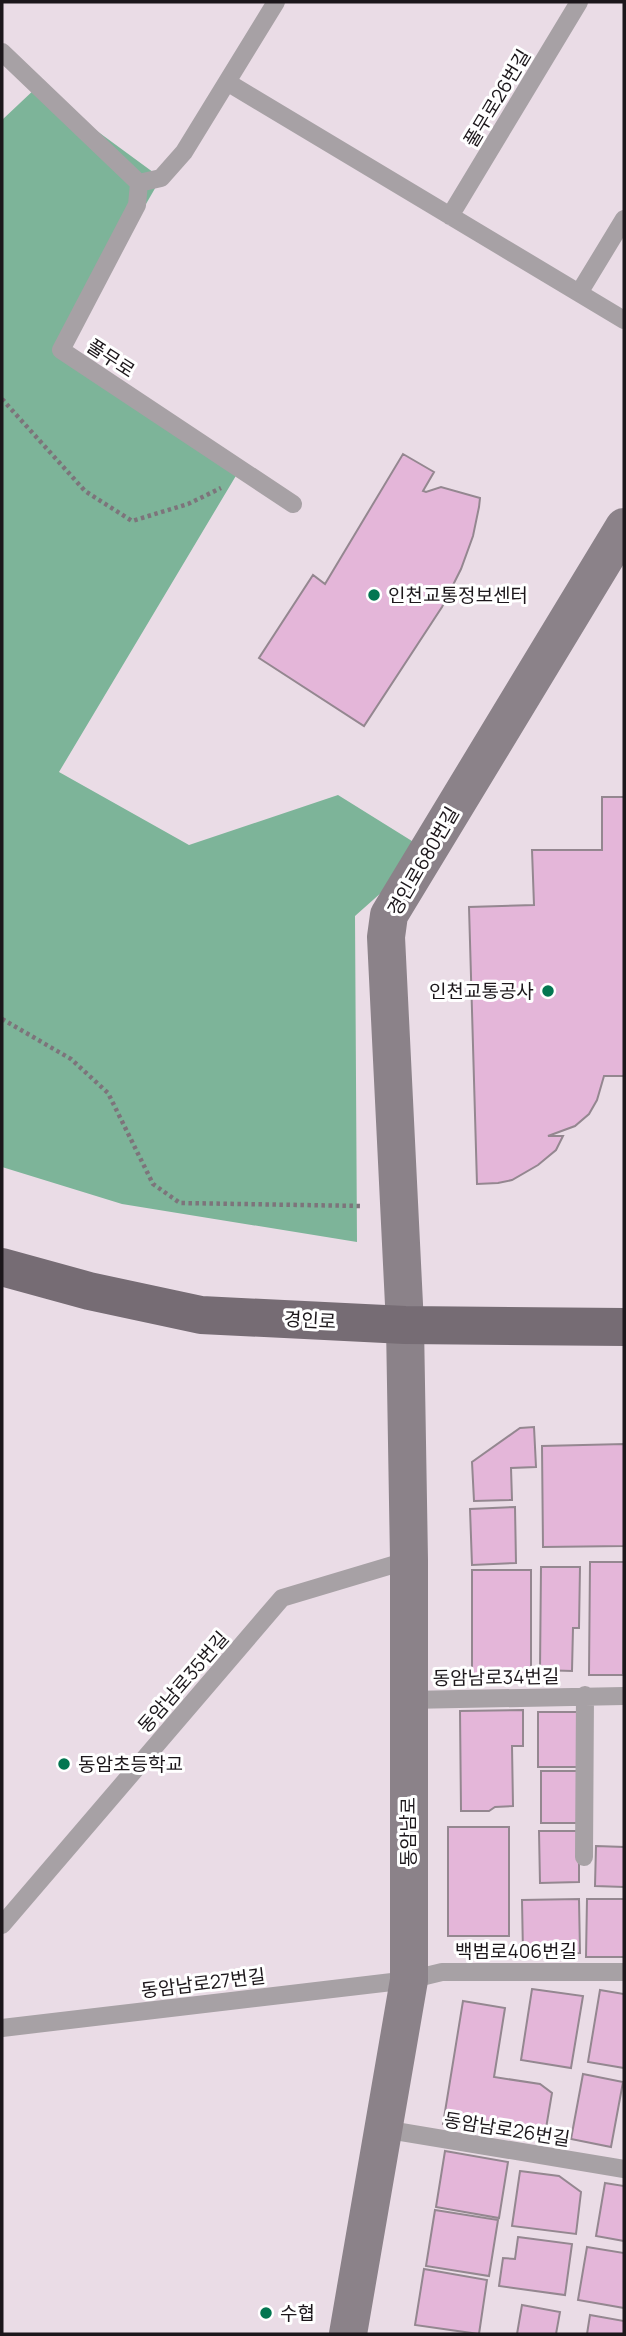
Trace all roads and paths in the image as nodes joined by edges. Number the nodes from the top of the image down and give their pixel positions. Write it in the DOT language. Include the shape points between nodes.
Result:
graph roads {
  1 [pos="276,2"];
  2 [pos="579,2"];
  3 [pos="2,52"];
  4 [pos="227,82"];
  5 [pos="139,183"];
  6 [pos="450,216"];
  7 [pos="624,219"];
  8 [pos="579,293"];
  9 [pos="624,320"];
  10 [pos="2,398"];
  11 [pos="249,475"];
  12 [pos="293,504"];
  13 [pos="624,527"];
  14 [pos="2,1019"];
  15 [pos="399,1206"];
  16 [pos="2,1267"];
  17 [pos="405,1325"];
  18 [pos="624,1327"];
  19 [pos="408,1560"];
  20 [pos="585,1695"];
  21 [pos="624,1696"];
  22 [pos="408,1700"];
  23 [pos="584,1857"];
  24 [pos="2,1925"];
  25 [pos="624,1972"];
  26 [pos="409,1980"];
  27 [pos="2,2028"];
  28 [pos="383,2129"];
  29 [pos="624,2169"];
  30 [pos="348,2334"];
  1 -- 4 [label="lane"];
  2 -- 6 [label="lane, 풀무로26번길"];
  3 -- 5 [label="lane"];
  4 -- 5 [label="lane" via="184,152 161,178"];
  4 -- 6 [label="lane"];
  5 -- 11 [label="lane, 풀무로" via="137,205 61,351"];
  6 -- 8 [label="lane"];
  7 -- 8 [label="lane"];
  8 -- 9 [label="lane"];
  10 -- 11 [label="path" via="85,491 132,521 188,504"];
  11 -- 12 [label="lane, 풀무로"];
  13 -- 15 [label="street, 경인로680번길" via="389,915 386,937"];
  14 -- 15 [label="path" via="71,1059 108,1093 153,1184 180,1202"];
  15 -- 17 [label="street, 경인로680번길"];
  16 -- 17 [label="main road, 경인로" via="201,1315"];
  17 -- 18 [label="main road, 경인로"];
  17 -- 19 [label="street, 동암남로"];
  19 -- 22 [label="street, 동암남로"];
  19 -- 24 [label="lane, 동암남로35번길" via="282,1598"];
  20 -- 21 [label="lane, 동암남로34번길"];
  20 -- 22 [label="lane, 동암남로34번길"];
  20 -- 23 [label="lane, 동암남로34번길"];
  22 -- 26 [label="street, 동암남로"];
  25 -- 26 [label="lane, 백범로406번길" via="442,1972"];
  26 -- 27 [label="lane, 동암남로27번길"];
  26 -- 28 [label="street, 동암남로"];
  28 -- 29 [label="lane, 동암남로26번길"];
  28 -- 30 [label="street, 동암남로"];
}
